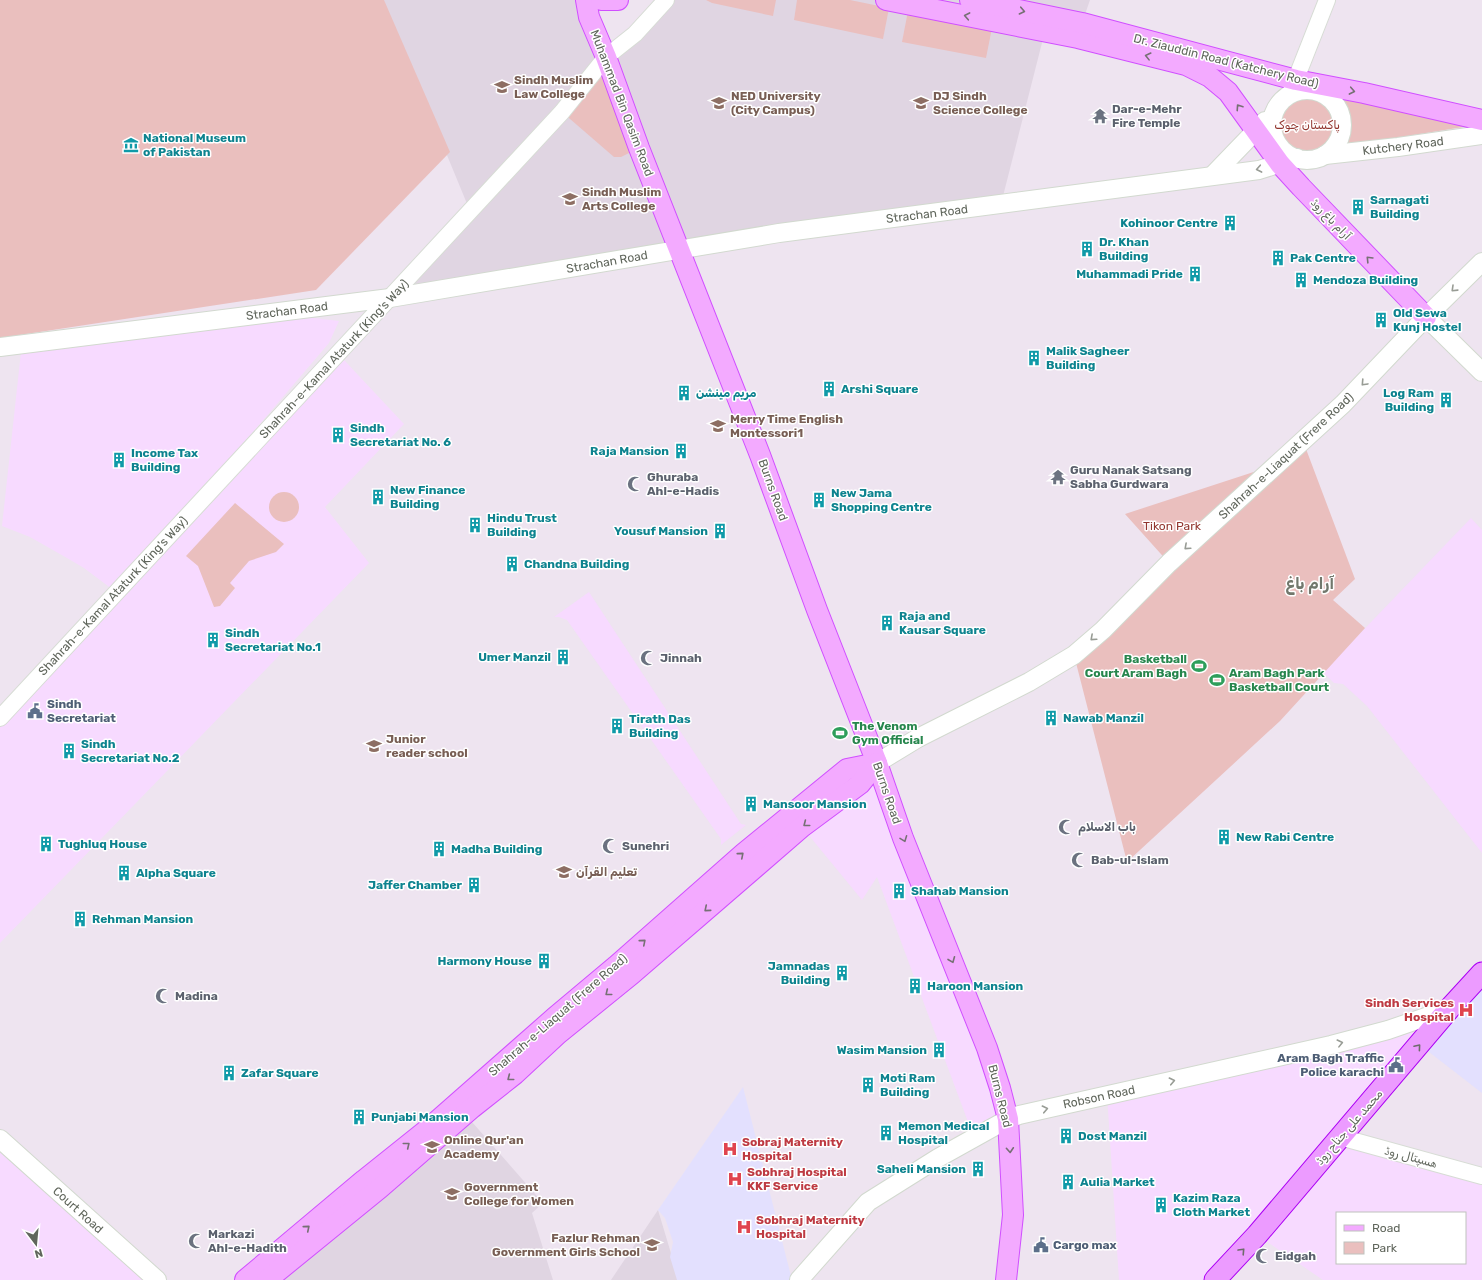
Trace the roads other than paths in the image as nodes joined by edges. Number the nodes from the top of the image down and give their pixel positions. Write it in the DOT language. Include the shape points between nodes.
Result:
graph roads {
  1 [pos="586,0"];
  2 [pos="601,0"];
  3 [pos="618,0"];
  4 [pos="666,0"];
  5 [pos="886,0"];
  6 [pos="970,0"];
  7 [pos="1327,0"];
  8 [pos="606,57"];
  9 [pos="1186,65"];
  10 [pos="1293,87"];
  11 [pos="1273,116"];
  12 [pos="1482,120"];
  13 [pos="1256,130"];
  14 [pos="1482,135"];
  15 [pos="1324,155"];
  16 [pos="1289,161"];
  17 [pos="1213,175"];
  18 [pos="679,250"];
  19 [pos="1482,262"];
  20 [pos="390,298"];
  21 [pos="1426,317"];
  22 [pos="0,347"];
  23 [pos="1482,372"];
  24 [pos="0,718"];
  25 [pos="877,763"];
  26 [pos="1482,973"];
  27 [pos="1449,1009"];
  28 [pos="1008,1119"];
  29 [pos="1340,1138"];
  30 [pos="0,1139"];
  31 [pos="1482,1176"];
  32 [pos="156,1280"];
  33 [pos="245,1280"];
  34 [pos="267,1280"];
  35 [pos="799,1280"];
  36 [pos="1006,1280"];
  37 [pos="1216,1280"];
  1 -- 8 [label="main road, Muhammad Bin Qasim Road" via="589,17"];
  2 -- 3 [label="main road"];
  4 -- 8 [label="street, Shahrah-e-Kamal Ataturk (King's Way)" via="635,34"];
  9 -- 5 [label="main road, Dr. Ziauddin Road (Katchery Road), one-way" via="1078,38"];
  6 -- 10 [label="main road, Dr. Ziauddin Road (Katchery Road), one-way" via="1082,23"];
  7 -- 10 [label="street"];
  8 -- 18 [label="main road, Muhammad Bin Qasim Road"];
  8 -- 20 [label="street, Shahrah-e-Kamal Ataturk (King's Way)" via="562,112"];
  13 -- 9 [label="main road, آرام باغ روڈ, one-way" via="1228,92 1210,77"];
  10 -- 11 [label="main road" via="1278,105"];
  10 -- 12 [label="main road, Dr. Ziauddin Road (Katchery Road), one-way" via="1364,94"];
  10 -- 15 [label="main road" via="1296,91 1320,92 1337,106 1342,118 1342,128 1339,139"];
  11 -- 13 [label="main road"];
  11 -- 16 [label="main road" via="1272,128 1276,142 1288,155"];
  13 -- 16 [label="main road, آرام باغ روڈ"];
  13 -- 17 [label="main road"];
  14 -- 15 [label="main road, Kutchery Road"];
  15 -- 16 [label="main road" via="1314,159"];
  16 -- 17 [label="main road, Strachan Road, one-way" via="1259,170"];
  21 -- 16 [label="main road, آرام باغ روڈ, one-way" via="1316,203"];
  17 -- 18 [label="main road, Strachan Road" via="779,233"];
  18 -- 20 [label="main road, Strachan Road"];
  18 -- 25 [label="main road, Burns Road"];
  19 -- 21 [label="main road, Shahrah-e-Liaquat (Frere Road), one-way"];
  20 -- 22 [label="main road, Strachan Road"];
  20 -- 24 [label="street, Shahrah-e-Kamal Ataturk (King's Way)"];
  21 -- 23 [label="main road, آرام باغ روڈ"];
  21 -- 25 [label="main road, Shahrah-e-Liaquat (Frere Road), one-way" via="1343,404 1169,563 1103,630 1074,655 1029,682 918,738"];
  25 -- 28 [label="main road, Burns Road, one-way" via="903,838 987,1048"];
  33 -- 25 [label="main road, Shahrah-e-Liaquat (Frere Road), one-way" via="428,1128 762,838 847,769"];
  25 -- 34 [label="main road, Shahrah-e-Liaquat (Frere Road), one-way" via="860,784 802,827 632,974 558,1034 515,1074"];
  26 -- 27 [label="highway, محمد علی جناح روڈ"];
  28 -- 27 [label="main road, Robson Road, one-way" via="1338,1044"];
  29 -- 27 [label="highway, محمد علی جناح روڈ, one-way"];
  28 -- 35 [label="main road, Robson Road" via="938,1158 868,1202"];
  28 -- 36 [label="main road, Burns Road, one-way" via="1013,1215"];
  29 -- 31 [label="street, ھسپتال روڈ"];
  37 -- 29 [label="highway, محمد علی جناح روڈ, one-way"];
  30 -- 32 [label="main road, Court Road"];
}
